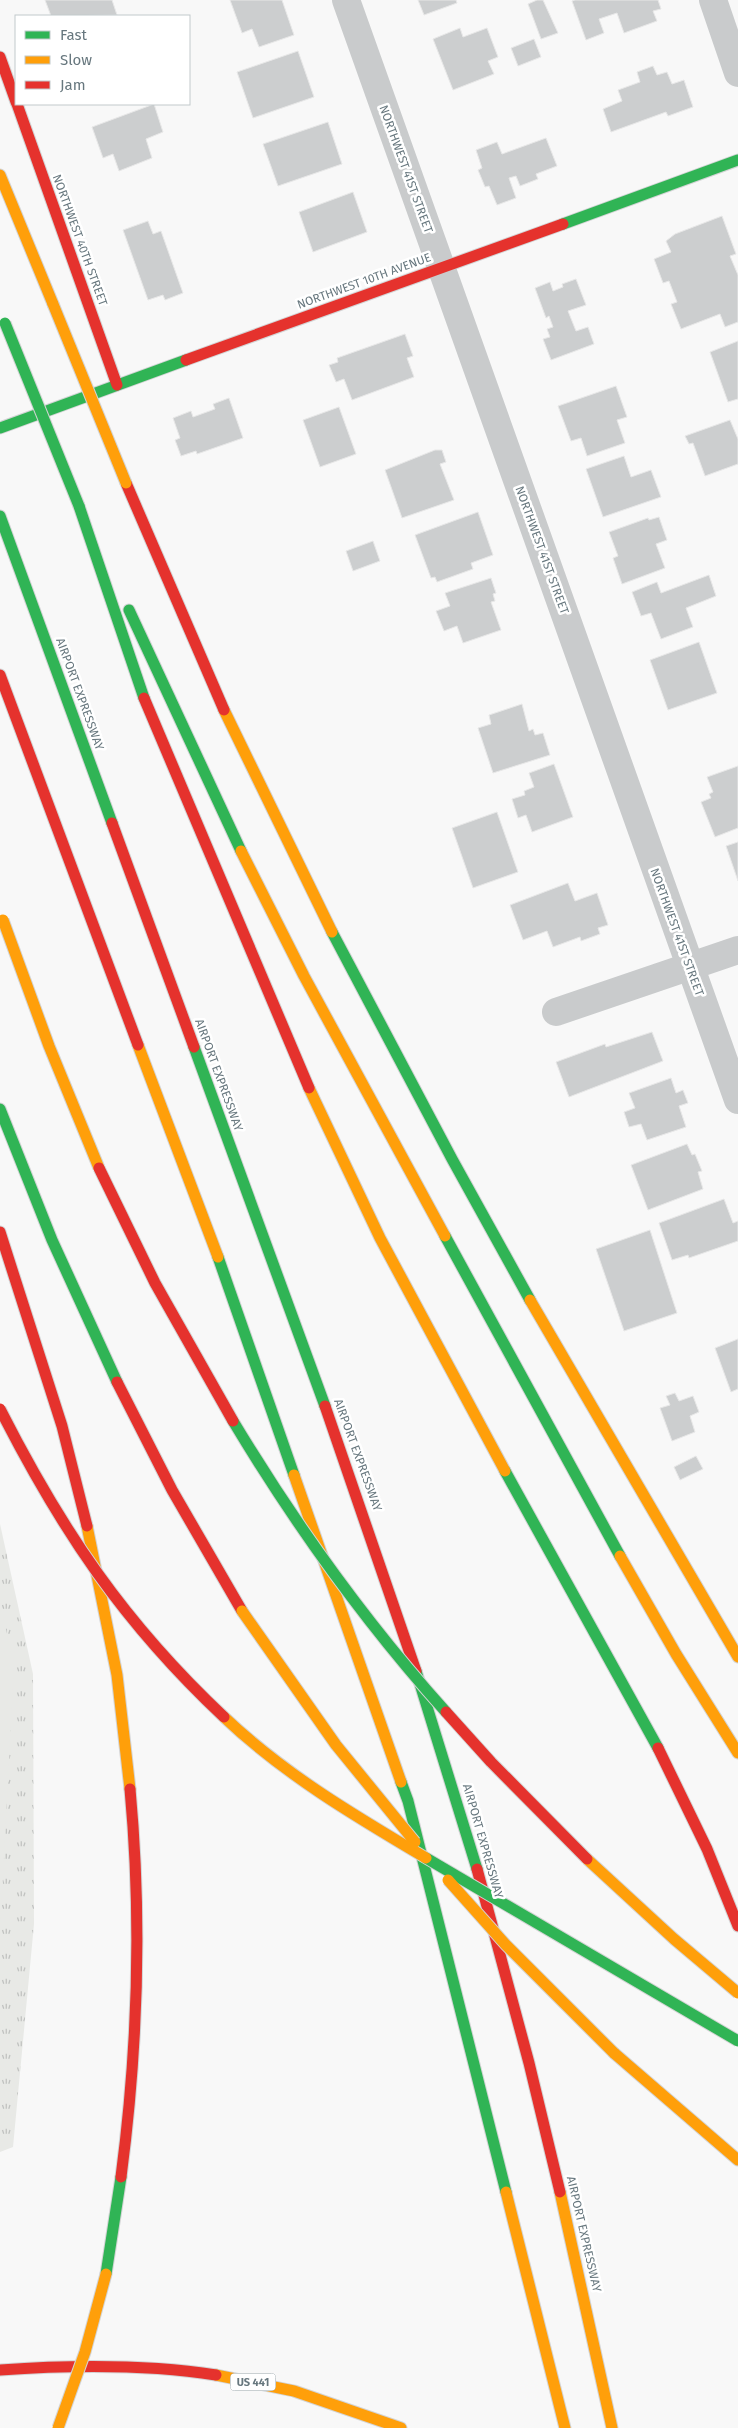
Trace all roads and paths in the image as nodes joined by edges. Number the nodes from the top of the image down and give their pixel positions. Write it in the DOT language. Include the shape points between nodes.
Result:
graph roads {
  1 [pos="346,0"];
  2 [pos="713,0"];
  3 [pos="0,57"];
  4 [pos="738,73"];
  5 [pos="15,100"];
  6 [pos="17,105"];
  7 [pos="738,160"];
  8 [pos="1,177"];
  9 [pos="442,267"];
  10 [pos="2,318"];
  11 [pos="117,385"];
  12 [pos="0,428"];
  13 [pos="79,506"];
  14 [pos="0,516"];
  15 [pos="0,675"];
  16 [pos="1,916"];
  17 [pos="738,950"];
  18 [pos="690,967"];
  19 [pos="556,1012"];
  20 [pos="738,1100"];
  21 [pos="0,1110"];
  22 [pos="0,1232"];
  23 [pos="0,1409"];
  24 [pos="738,1657"];
  25 [pos="738,1753"];
  26 [pos="738,1926"];
  27 [pos="738,1993"];
  28 [pos="738,2041"];
  29 [pos="738,2160"];
  30 [pos="0,2370"];
  31 [pos="58,2428"];
  32 [pos="401,2428"];
  33 [pos="565,2428"];
  34 [pos="612,2428"];
  1 -- 9 [label="street, NORTHWEST 41ST STREET"];
  2 -- 4 [label="street"];
  3 -- 5 [label="main road, NORTHWEST 40TH STREET"];
  6 -- 11 [label="main road, NORTHWEST 40TH STREET"];
  7 -- 9 [label="main road, NORTHWEST 10TH AVENUE"];
  8 -- 24 [label="main road, bridge" via="178,606 292,851 405,1071 545,1328"];
  9 -- 11 [label="main road, NORTHWEST 10TH AVENUE"];
  9 -- 18 [label="street, NORTHWEST 41ST STREET"];
  10 -- 13 [label="main road, bridge"];
  11 -- 12 [label="main road, NORTHWEST 10TH AVENUE"];
  13 -- 25 [label="main road" via="232,833 321,1008 610,1539"];
  13 -- 26 [label="main road" via="141,692 292,1053 380,1238 430,1334 669,1768"];
  14 -- 34 [label="main road, AIRPORT EXPRESSWAY" via="365,1515 428,1708 516,2009 561,2190"];
  15 -- 33 [label="main road" via="227,1282 408,1801"];
  16 -- 27 [label="main road, bridge" via="66,1088 137,1248 232,1420 283,1500 405,1662 473,1742 630,1901"];
  17 -- 18 [label="street"];
  18 -- 19 [label="street"];
  18 -- 20 [label="street, NORTHWEST 41ST STREET"];
  21 -- 29 [label="main road, bridge" via="66,1273 137,1427 242,1611 336,1745 389,1812 506,1945 614,2053"];
  22 -- 31 [label="main road, bridge" via="78,1489 108,1628 126,1748 133,1824 135,2021 126,2151 93,2332"];
  23 -- 28 [label="main road, bridge" via="49,1504 84,1558 129,1620 217,1712 306,1785 345,1810"];
  30 -- 32 [label="main road, US 441" via="100,2365 209,2374 289,2390"];
}
